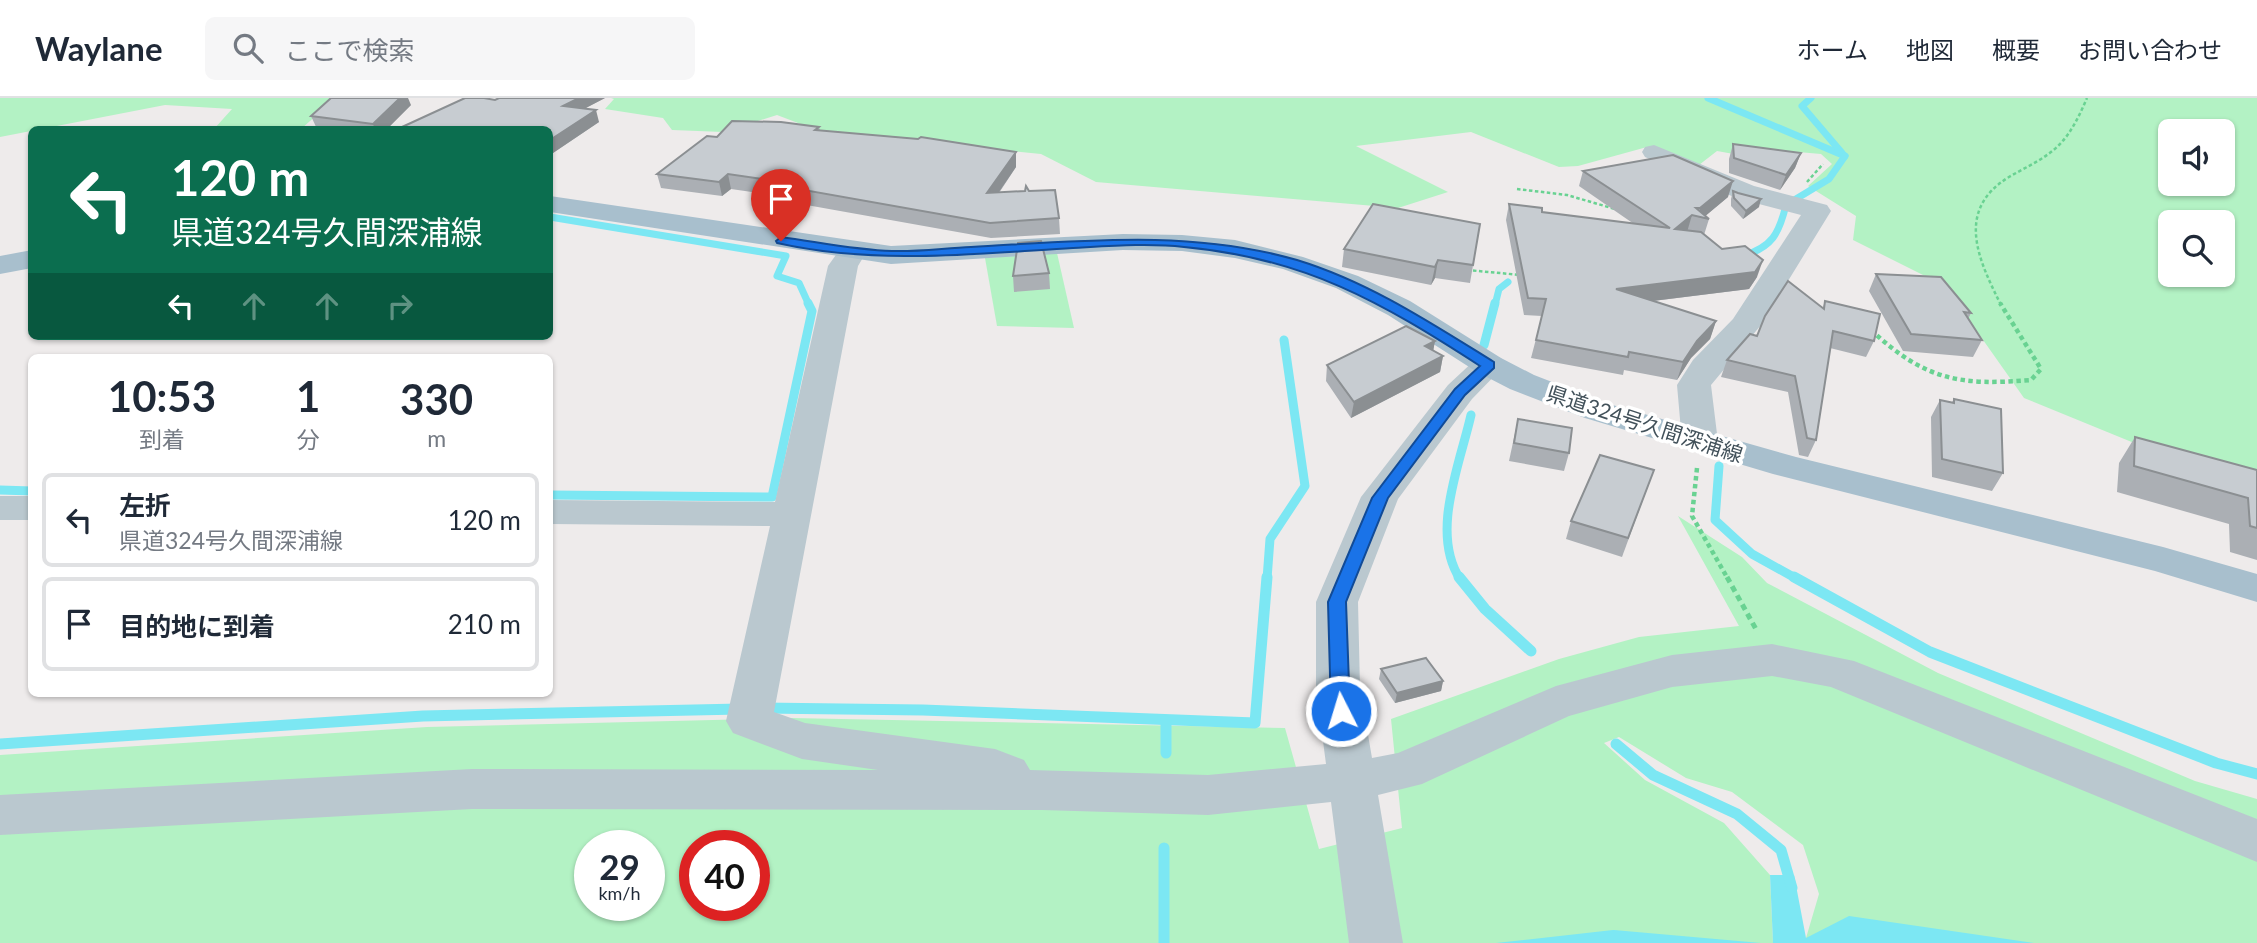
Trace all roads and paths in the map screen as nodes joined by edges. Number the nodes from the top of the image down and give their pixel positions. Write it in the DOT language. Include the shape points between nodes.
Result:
graph roads {
  1 [pos="2087,98"];
  2 [pos="1654,152"];
  3 [pos="1517,189"];
  4 [pos="553,204"];
  5 [pos="1616,209"];
  6 [pos="853,251"];
  7 [pos="28,260"];
  8 [pos="0,265"];
  9 [pos="1461,269"];
  10 [pos="1522,275"];
  11 [pos="1863,322"];
  12 [pos="1489,365"];
  13 [pos="1700,442"];
  14 [pos="0,508"];
  15 [pos="28,508"];
  16 [pos="553,512"];
  17 [pos="790,514"];
  18 [pos="2257,588"];
  19 [pos="1772,660"];
  20 [pos="1350,781"];
  21 [pos="1042,790"];
  22 [pos="0,815"];
  23 [pos="2257,841"];
  24 [pos="1376,943"];
  1 -- 11 [label="path" via="2057,147 1991,189 1975,216 1977,256 2041,369 2031,380 1975,385 1920,371"];
  2 -- 13 [label="street" via="1745,192 1817,211 1745,325 1694,385"];
  3 -- 5 [label="path" via="1567,195"];
  4 -- 6 [label="main road, 県道324号久間深浦線"];
  6 -- 12 [label="main road, 県道324号久間深浦線" via="943,254 1123,242 1235,249 1346,282"];
  6 -- 17 [label="street" via="843,266"];
  7 -- 8 [label="main road"];
  9 -- 10 [label="path"];
  12 -- 13 [label="main road, 県道324号久間深浦線" via="1597,411"];
  12 -- 20 [label="street" via="1460,392 1380,498 1337,602 1338,688"];
  13 -- 18 [label="main road, 県道324号久間深浦線"];
  13 -- 19 [label="path" via="1692,516"];
  14 -- 15 [label="street"];
  16 -- 17 [label="street"];
  17 -- 21 [label="street" via="750,721 802,741 995,768"];
  19 -- 20 [label="street" via="1672,671 1556,703 1405,771"];
  19 -- 23 [label="street" via="1838,672"];
  20 -- 21 [label="street" via="1208,794"];
  20 -- 24 [label="street"];
  21 -- 22 [label="street" via="472,789"];
}
